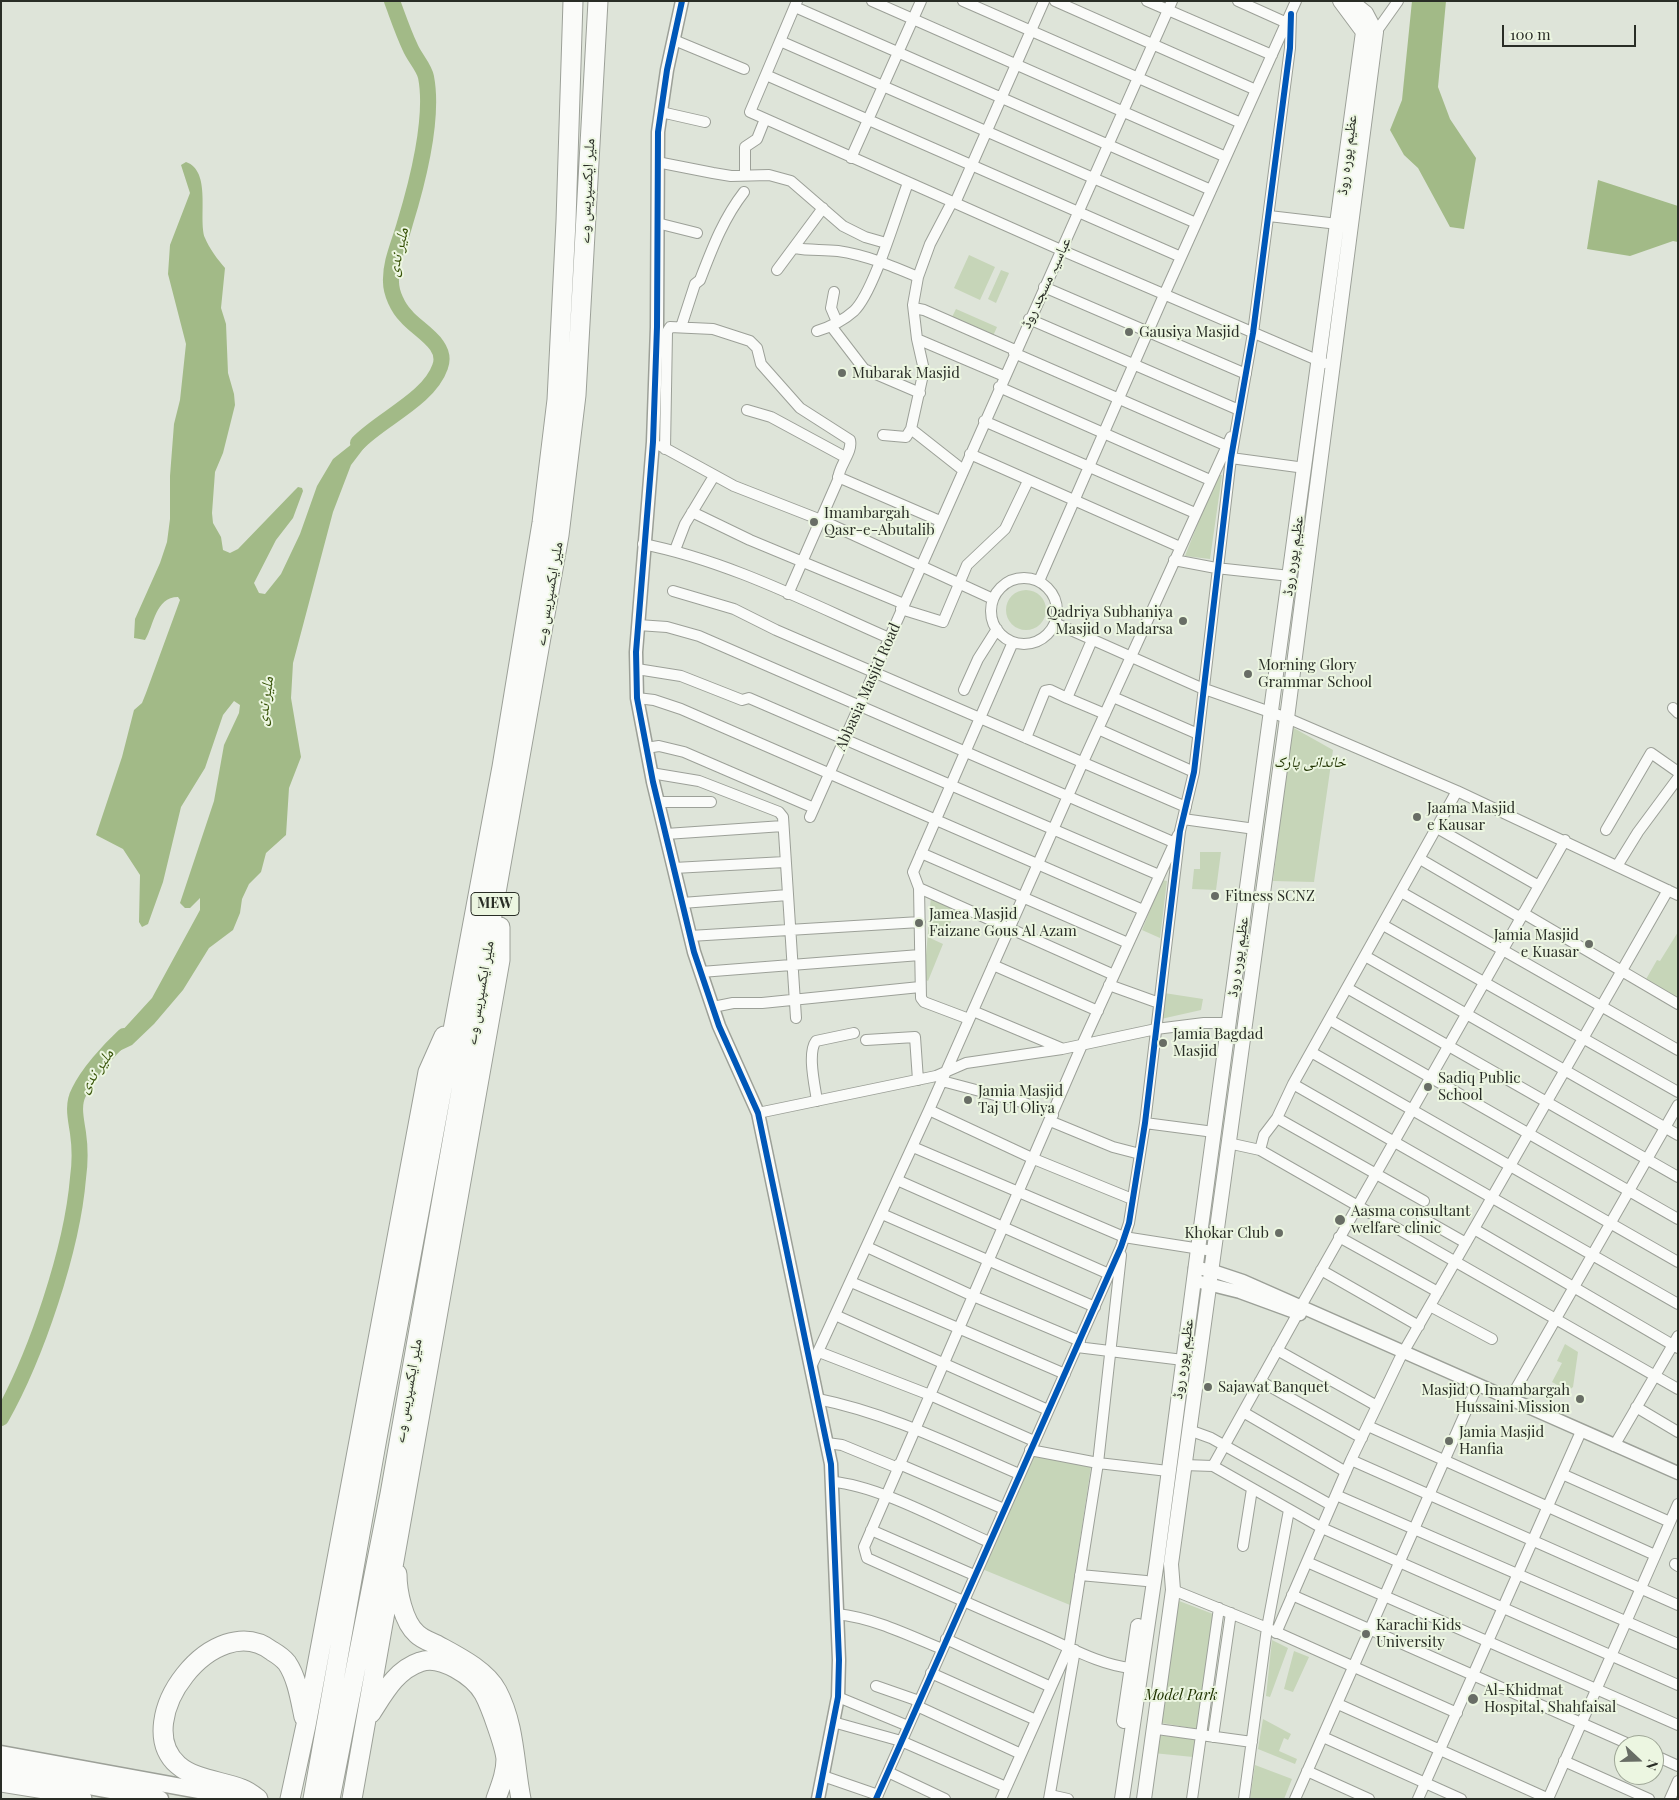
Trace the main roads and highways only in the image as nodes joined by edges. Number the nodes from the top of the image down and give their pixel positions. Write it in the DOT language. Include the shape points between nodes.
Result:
graph roads {
  1 [pos="573,1"];
  2 [pos="598,1"];
  3 [pos="1340,1"];
  4 [pos="1351,1"];
  5 [pos="1370,32"];
  6 [pos="1326,364"];
  7 [pos="501,866"];
  8 [pos="457,1008"];
  9 [pos="395,1543"];
  10 [pos="1164,1563"];
  11 [pos="1159,1590"];
  12 [pos="366,1722"];
  13 [pos="306,1725"];
  14 [pos="1,1754"];
  15 [pos="1,1770"];
  16 [pos="1,1782"];
  17 [pos="82,1799"];
  18 [pos="160,1799"];
  19 [pos="248,1799"];
  20 [pos="258,1799"];
  21 [pos="290,1799"];
  22 [pos="313,1799"];
  23 [pos="330,1799"];
  24 [pos="352,1799"];
  25 [pos="496,1799"];
  26 [pos="521,1799"];
  27 [pos="1114,1799"];
  28 [pos="1122,1799"];
  29 [pos="1138,1799"];
  30 [pos="1144,1799"];
  1 -- 8 [label="highway, ملیر ایکسپریس وے / MEW" via="557,400 542,524 502,767"];
  2 -- 7 [label="highway, ملیر ایکسپریس وے / MEW" via="576,395 559,535"];
  3 -- 5 [label="main road"];
  4 -- 5 [label="main road" via="1366,13"];
  5 -- 6 [label="main road, عظیم پورہ روڈ"];
  5 -- 6 [label="main road, عظیم پورہ روڈ" via="1338,224"];
  6 -- 10 [label="main road, عظیم پورہ روڈ" via="1287,718 1189,1430"];
  6 -- 10 [label="main road, عظیم پورہ روڈ" via="1305,468 1194,1275 1168,1471"];
  7 -- 9 [label="highway" via="500,960"];
  7 -- 23 [label="highway, ملیر ایکسپریس وے / MEW" via="390,1494"];
  8 -- 13 [label="highway" via="428,1072"];
  8 -- 22 [label="highway, ملیر ایکسپریس وے / MEW" via="376,1438"];
  9 -- 12 [label="highway"];
  9 -- 26 [label="highway" via="398,1593 416,1634 462,1659 496,1690 513,1741"];
  10 -- 11 [label="main road, عظیم پورہ روڈ"];
  10 -- 11 [label="main road, عظیم پورہ روڈ"];
  11 -- 27 [label="main road, عظیم پورہ روڈ" via="1130,1668"];
  11 -- 28 [label="main road"];
  11 -- 29 [label="main road"];
  11 -- 30 [label="main road, عظیم پورہ روڈ"];
  12 -- 24 [label="highway"];
  12 -- 25 [label="highway" via="388,1687 405,1670 421,1661 442,1662 459,1670 484,1693 506,1757 504,1778"];
  13 -- 20 [label="highway" via="286,1661 264,1645 245,1640 229,1641 213,1648 176,1688 165,1709 163,1731 166,1749 178,1765 193,1774 244,1789"];
  13 -- 21 [label="highway"];
  14 -- 19 [label="main road"];
  15 -- 18 [label="main road"];
  16 -- 17 [label="highway" via="63,1792"];
}
